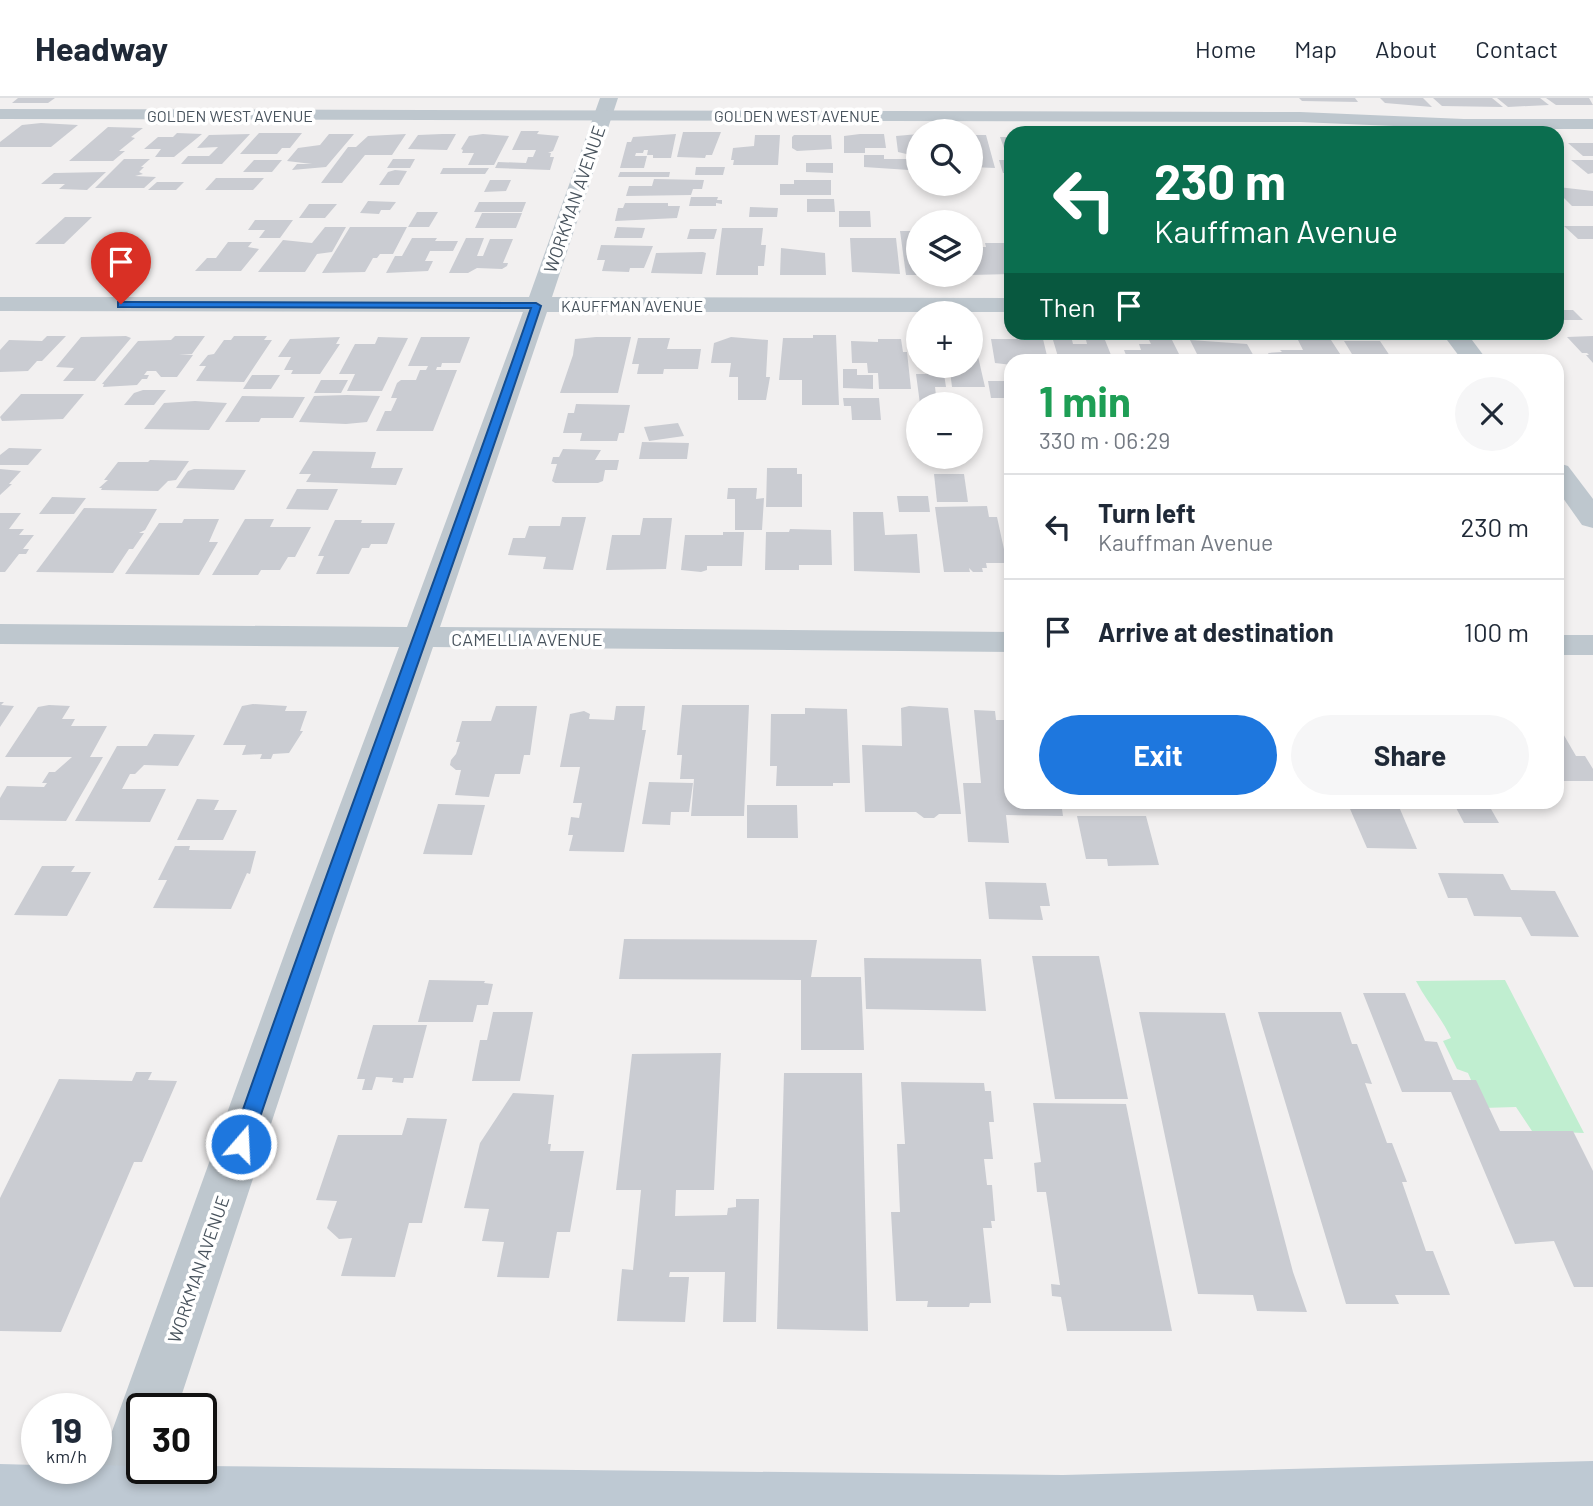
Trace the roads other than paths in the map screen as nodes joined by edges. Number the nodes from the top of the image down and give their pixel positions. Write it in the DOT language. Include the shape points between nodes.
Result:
graph roads {
  1 [pos="1262,98"];
  2 [pos="605,107"];
  3 [pos="0,114"];
  4 [pos="1275,118"];
  5 [pos="1593,124"];
  6 [pos="1283,126"];
  7 [pos="0,304"];
  8 [pos="1004,305"];
  9 [pos="536,306"];
  10 [pos="1564,480"];
  11 [pos="1593,519"];
  12 [pos="0,634"];
  13 [pos="419,639"];
  14 [pos="1004,642"];
  15 [pos="1564,645"];
  16 [pos="1593,645"];
  17 [pos="155,1393"];
  18 [pos="126,1475"];
  19 [pos="1593,1491"];
  20 [pos="0,1494"];
  21 [pos="117,1501"];
  1 -- 4 [label="street"];
  2 -- 3 [label="street, GOLDEN WEST AVENUE"];
  2 -- 4 [label="street, GOLDEN WEST AVENUE"];
  2 -- 9 [label="street, WORKMAN AVENUE"];
  4 -- 5 [label="street, GOLDEN WEST AVENUE"];
  4 -- 6 [label="street"];
  7 -- 9 [label="street, KAUFFMAN AVENUE"];
  8 -- 9 [label="street, KAUFFMAN AVENUE"];
  9 -- 13 [label="street, WORKMAN AVENUE"];
  10 -- 11 [label="street"];
  12 -- 13 [label="street, CAMELLIA AVENUE"];
  13 -- 14 [label="street, CAMELLIA AVENUE"];
  13 -- 17 [label="street, WORKMAN AVENUE"];
  15 -- 16 [label="street"];
  18 -- 21 [label="street"];
  19 -- 21 [label="main road" via="1063,1505"];
  20 -- 21 [label="main road"];
}
